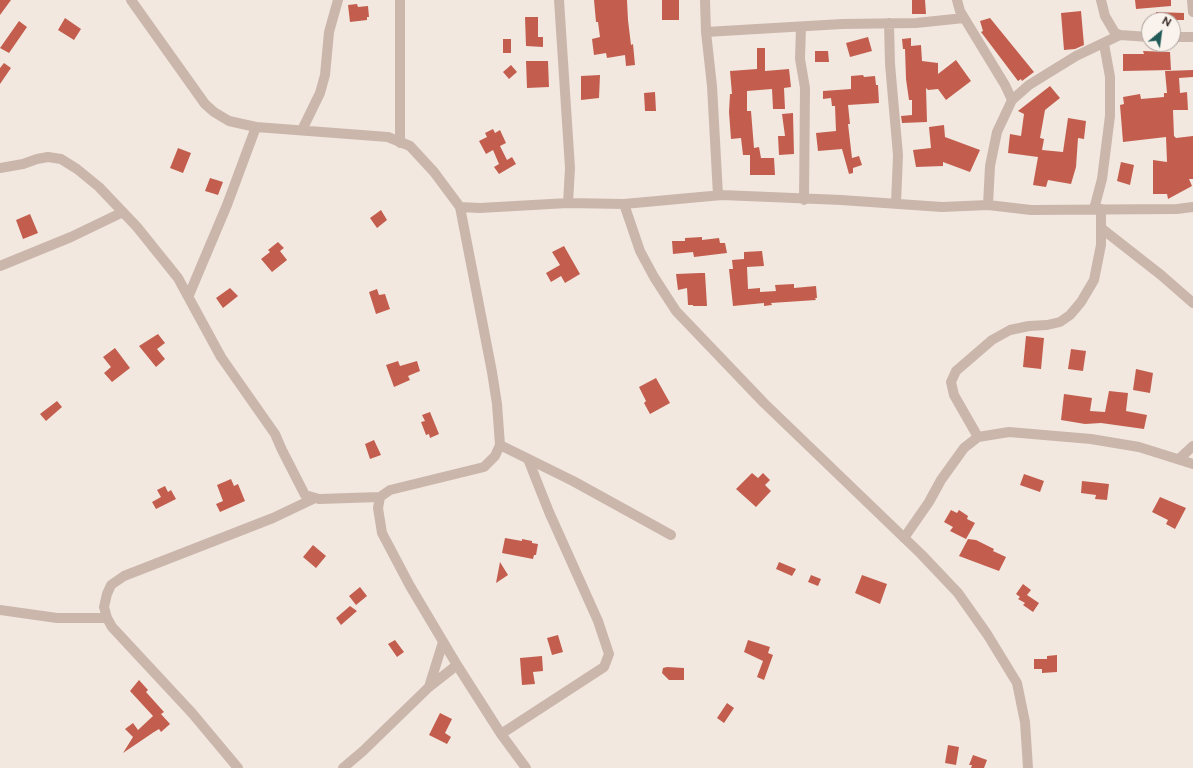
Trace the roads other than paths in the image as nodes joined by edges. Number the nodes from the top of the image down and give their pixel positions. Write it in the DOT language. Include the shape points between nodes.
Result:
graph roads {
  1 [pos="131,0"];
  2 [pos="338,0"];
  3 [pos="400,0"];
  4 [pos="559,0"];
  5 [pos="705,0"];
  6 [pos="957,0"];
  7 [pos="1102,0"];
  8 [pos="1192,0"];
  9 [pos="1193,12"];
  10 [pos="964,18"];
  11 [pos="889,23"];
  12 [pos="801,26"];
  13 [pos="706,32"];
  14 [pos="1120,36"];
  15 [pos="1181,36"];
  16 [pos="1141,37"];
  17 [pos="1193,37"];
  18 [pos="1104,44"];
  19 [pos="1012,100"];
  20 [pos="256,127"];
  21 [pos="302,130"];
  22 [pos="400,142"];
  23 [pos="0,168"];
  24 [pos="718,195"];
  25 [pos="804,200"];
  26 [pos="568,203"];
  27 [pos="896,203"];
  28 [pos="624,204"];
  29 [pos="988,205"];
  30 [pos="460,207"];
  31 [pos="1193,207"];
  32 [pos="1097,209"];
  33 [pos="123,212"];
  34 [pos="1101,228"];
  35 [pos="0,266"];
  36 [pos="188,295"];
  37 [pos="1193,303"];
  38 [pos="978,437"];
  39 [pos="500,445"];
  40 [pos="1193,446"];
  41 [pos="528,459"];
  42 [pos="1179,459"];
  43 [pos="1193,464"];
  44 [pos="380,497"];
  45 [pos="315,498"];
  46 [pos="671,535"];
  47 [pos="904,538"];
  48 [pos="0,610"];
  49 [pos="107,618"];
  50 [pos="443,642"];
  51 [pos="457,665"];
  52 [pos="429,687"];
  53 [pos="501,734"];
  54 [pos="238,768"];
  55 [pos="343,768"];
  56 [pos="526,768"];
  57 [pos="1028,768"];
  1 -- 20 [label="street" via="205,104 229,121"];
  2 -- 21 [label="street" via="329,32 326,75"];
  3 -- 22 [label="street"];
  4 -- 26 [label="street" via="570,168"];
  5 -- 13 [label="street"];
  6 -- 10 [label="street"];
  7 -- 14 [label="street" via="1110,28"];
  8 -- 9 [label="street"];
  10 -- 11 [label="street"];
  10 -- 19 [label="street"];
  11 -- 12 [label="street"];
  11 -- 27 [label="street" via="898,155"];
  12 -- 13 [label="street"];
  12 -- 25 [label="street" via="800,59 806,102"];
  13 -- 24 [label="street" via="712,86"];
  14 -- 16 [label="street"];
  14 -- 18 [label="street"];
  15 -- 17 [label="street"];
  18 -- 19 [label="street" via="1076,56 1029,84"];
  18 -- 32 [label="street" via="1110,77 1110,116"];
  19 -- 29 [label="street" via="997,132 990,166"];
  20 -- 21 [label="street"];
  20 -- 36 [label="street" via="227,205"];
  21 -- 22 [label="street" via="388,137"];
  22 -- 30 [label="street" via="410,146 434,172"];
  23 -- 33 [label="street" via="48,157 60,159 94,182"];
  24 -- 25 [label="street"];
  24 -- 28 [label="street"];
  25 -- 27 [label="street"];
  26 -- 28 [label="street"];
  26 -- 30 [label="street"];
  27 -- 29 [label="street" via="942,208"];
  28 -- 47 [label="street" via="640,251 676,311 764,403"];
  29 -- 32 [label="street" via="1031,210"];
  30 -- 39 [label="street" via="493,378"];
  31 -- 32 [label="street"];
  32 -- 34 [label="street"];
  33 -- 35 [label="street"];
  33 -- 36 [label="street" via="178,278"];
  34 -- 37 [label="street"];
  34 -- 38 [label="street" via="1101,245 1094,280 1070,315 1060,322 1010,330 992,340 956,371 951,382 954,395"];
  36 -- 45 [label="street" via="221,357 275,434 303,492"];
  38 -- 42 [label="street" via="1009,432 1091,439 1139,447"];
  38 -- 47 [label="street" via="964,448"];
  39 -- 41 [label="street"];
  39 -- 44 [label="street" via="495,456 484,467 390,490"];
  40 -- 42 [label="street"];
  41 -- 46 [label="street"];
  41 -- 53 [label="street" via="598,621 609,654 604,667"];
  42 -- 43 [label="street"];
  44 -- 45 [label="street"];
  44 -- 50 [label="street" via="378,508 382,533"];
  45 -- 49 [label="street" via="272,518 124,576 111,585 107,594 104,607"];
  47 -- 57 [label="street" via="958,593 1017,683 1025,722"];
  48 -- 49 [label="street" via="57,618"];
  49 -- 54 [label="street" via="112,627 142,656"];
  50 -- 51 [label="street"];
  50 -- 52 [label="street"];
  51 -- 52 [label="street"];
  51 -- 53 [label="street"];
  52 -- 55 [label="street"];
  53 -- 56 [label="street"];
}
